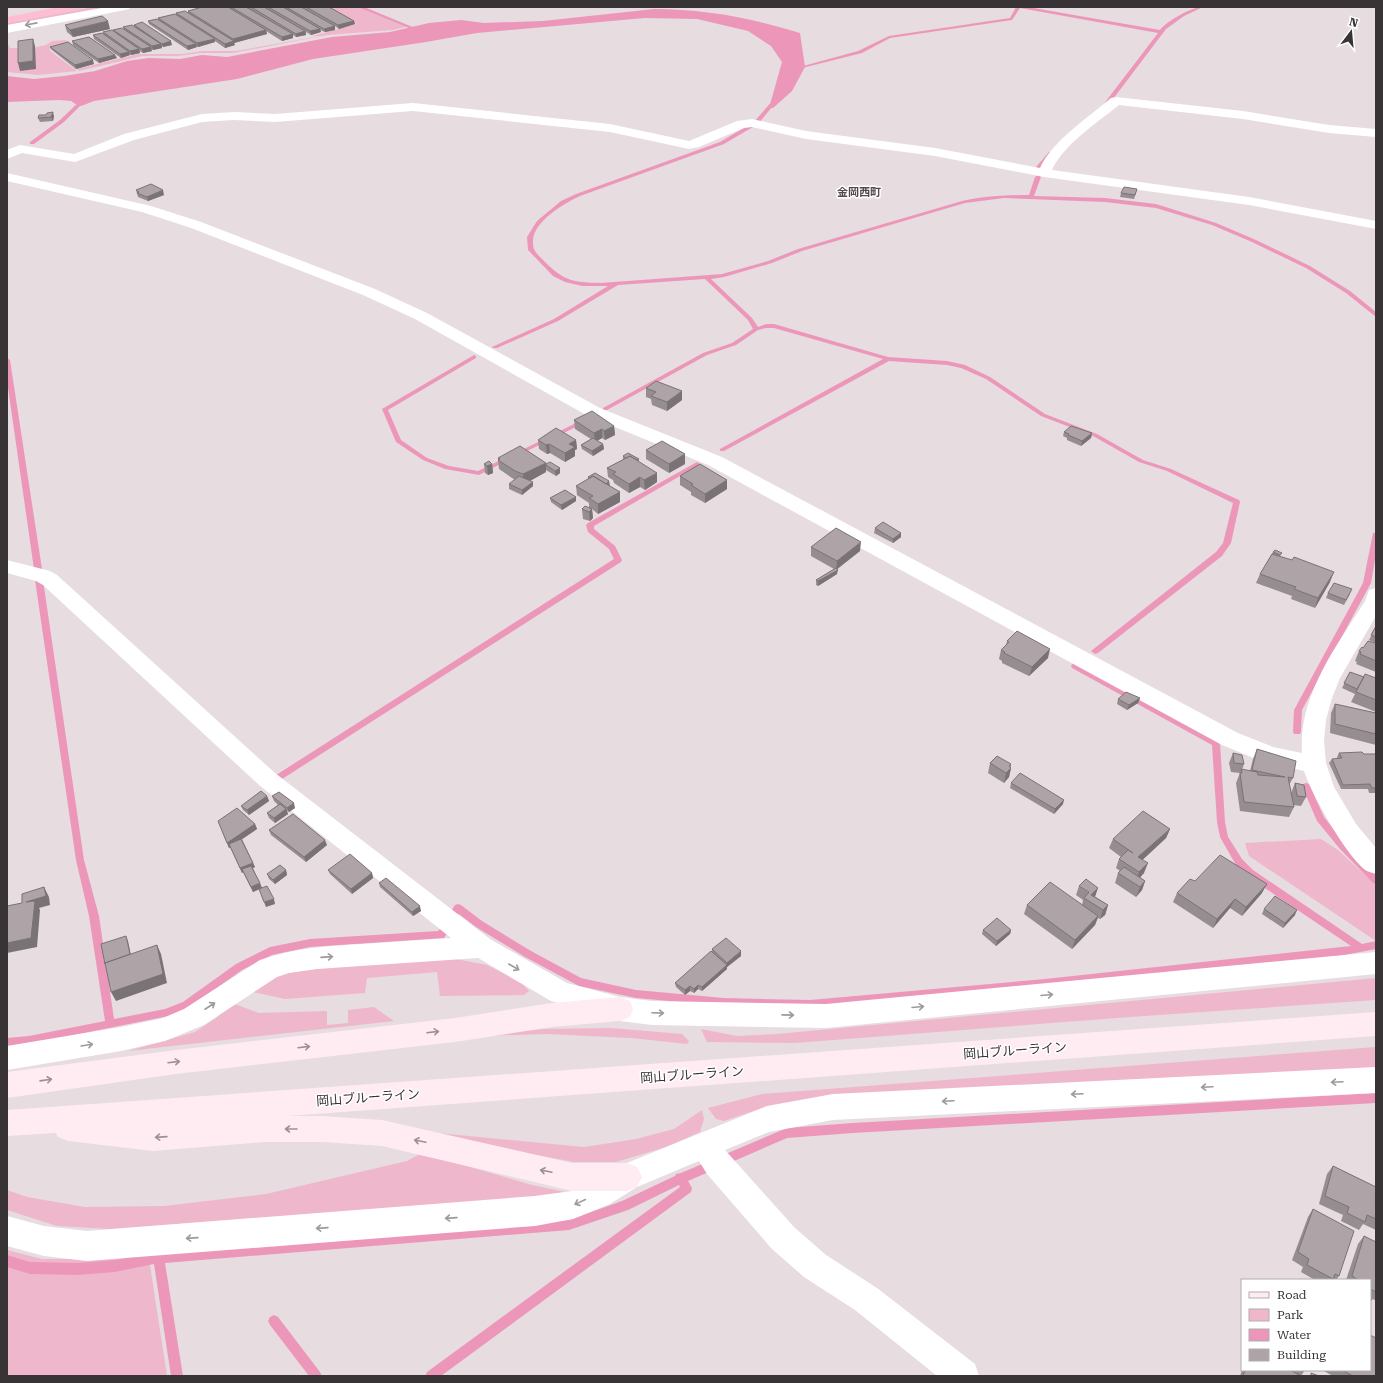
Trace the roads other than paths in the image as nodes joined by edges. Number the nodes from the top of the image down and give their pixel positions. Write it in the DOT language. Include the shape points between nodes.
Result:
graph roads {
  1 [pos="35,7"];
  2 [pos="77,7"];
  3 [pos="125,7"];
  4 [pos="7,12"];
  5 [pos="7,20"];
  6 [pos="7,29"];
  7 [pos="1376,133"];
  8 [pos="7,156"];
  9 [pos="1044,173"];
  10 [pos="7,177"];
  11 [pos="1376,225"];
  12 [pos="7,566"];
  13 [pos="1376,600"];
  14 [pos="1314,764"];
  15 [pos="1376,864"];
  16 [pos="480,947"];
  17 [pos="1376,964"];
  18 [pos="620,1009"];
  19 [pos="1376,1024"];
  20 [pos="7,1058"];
  21 [pos="1376,1080"];
  22 [pos="7,1085"];
  23 [pos="11,1123"];
  24 [pos="712,1156"];
  25 [pos="627,1177"];
  26 [pos="7,1231"];
  27 [pos="963,1376"];
  1 -- 4 [label="highway"];
  2 -- 5 [label="highway"];
  3 -- 6 [label="street, one-way"];
  7 -- 9 [label="street" via="1116,101 1067,142 1046,166"];
  8 -- 9 [label="street" via="20,149 75,158 129,137 202,118 275,118 413,107 610,128 689,144 742,124 755,124 806,135 935,152"];
  9 -- 11 [label="street" via="1249,201"];
  10 -- 14 [label="street" via="146,209 196,225 369,292 421,316 594,412 715,462 1230,739 1269,756"];
  12 -- 16 [label="street" via="43,576 57,585 267,779"];
  13 -- 14 [label="street" via="1333,671 1315,715"];
  14 -- 15 [label="street" via="1325,793 1343,824 1361,850"];
  16 -- 18 [label="street, one-way" via="560,993"];
  20 -- 16 [label="street, one-way" via="165,1029 194,1017 269,968 289,962"];
  18 -- 17 [label="street, one-way" via="652,1013 826,1016"];
  22 -- 18 [label="main road, one-way" via="176,1062 455,1030 552,1015"];
  19 -- 23 [label="main road, 岡山ブルーライン"];
  21 -- 24 [label="street, one-way" via="833,1107 768,1119"];
  25 -- 23 [label="main road, one-way" via="572,1177 382,1133 266,1129 153,1138"];
  24 -- 25 [label="street"];
  24 -- 27 [label="street" via="783,1238 815,1266 866,1299"];
  25 -- 26 [label="street, one-way" via="599,1194 573,1205 535,1212 87,1246 44,1241"];
}
